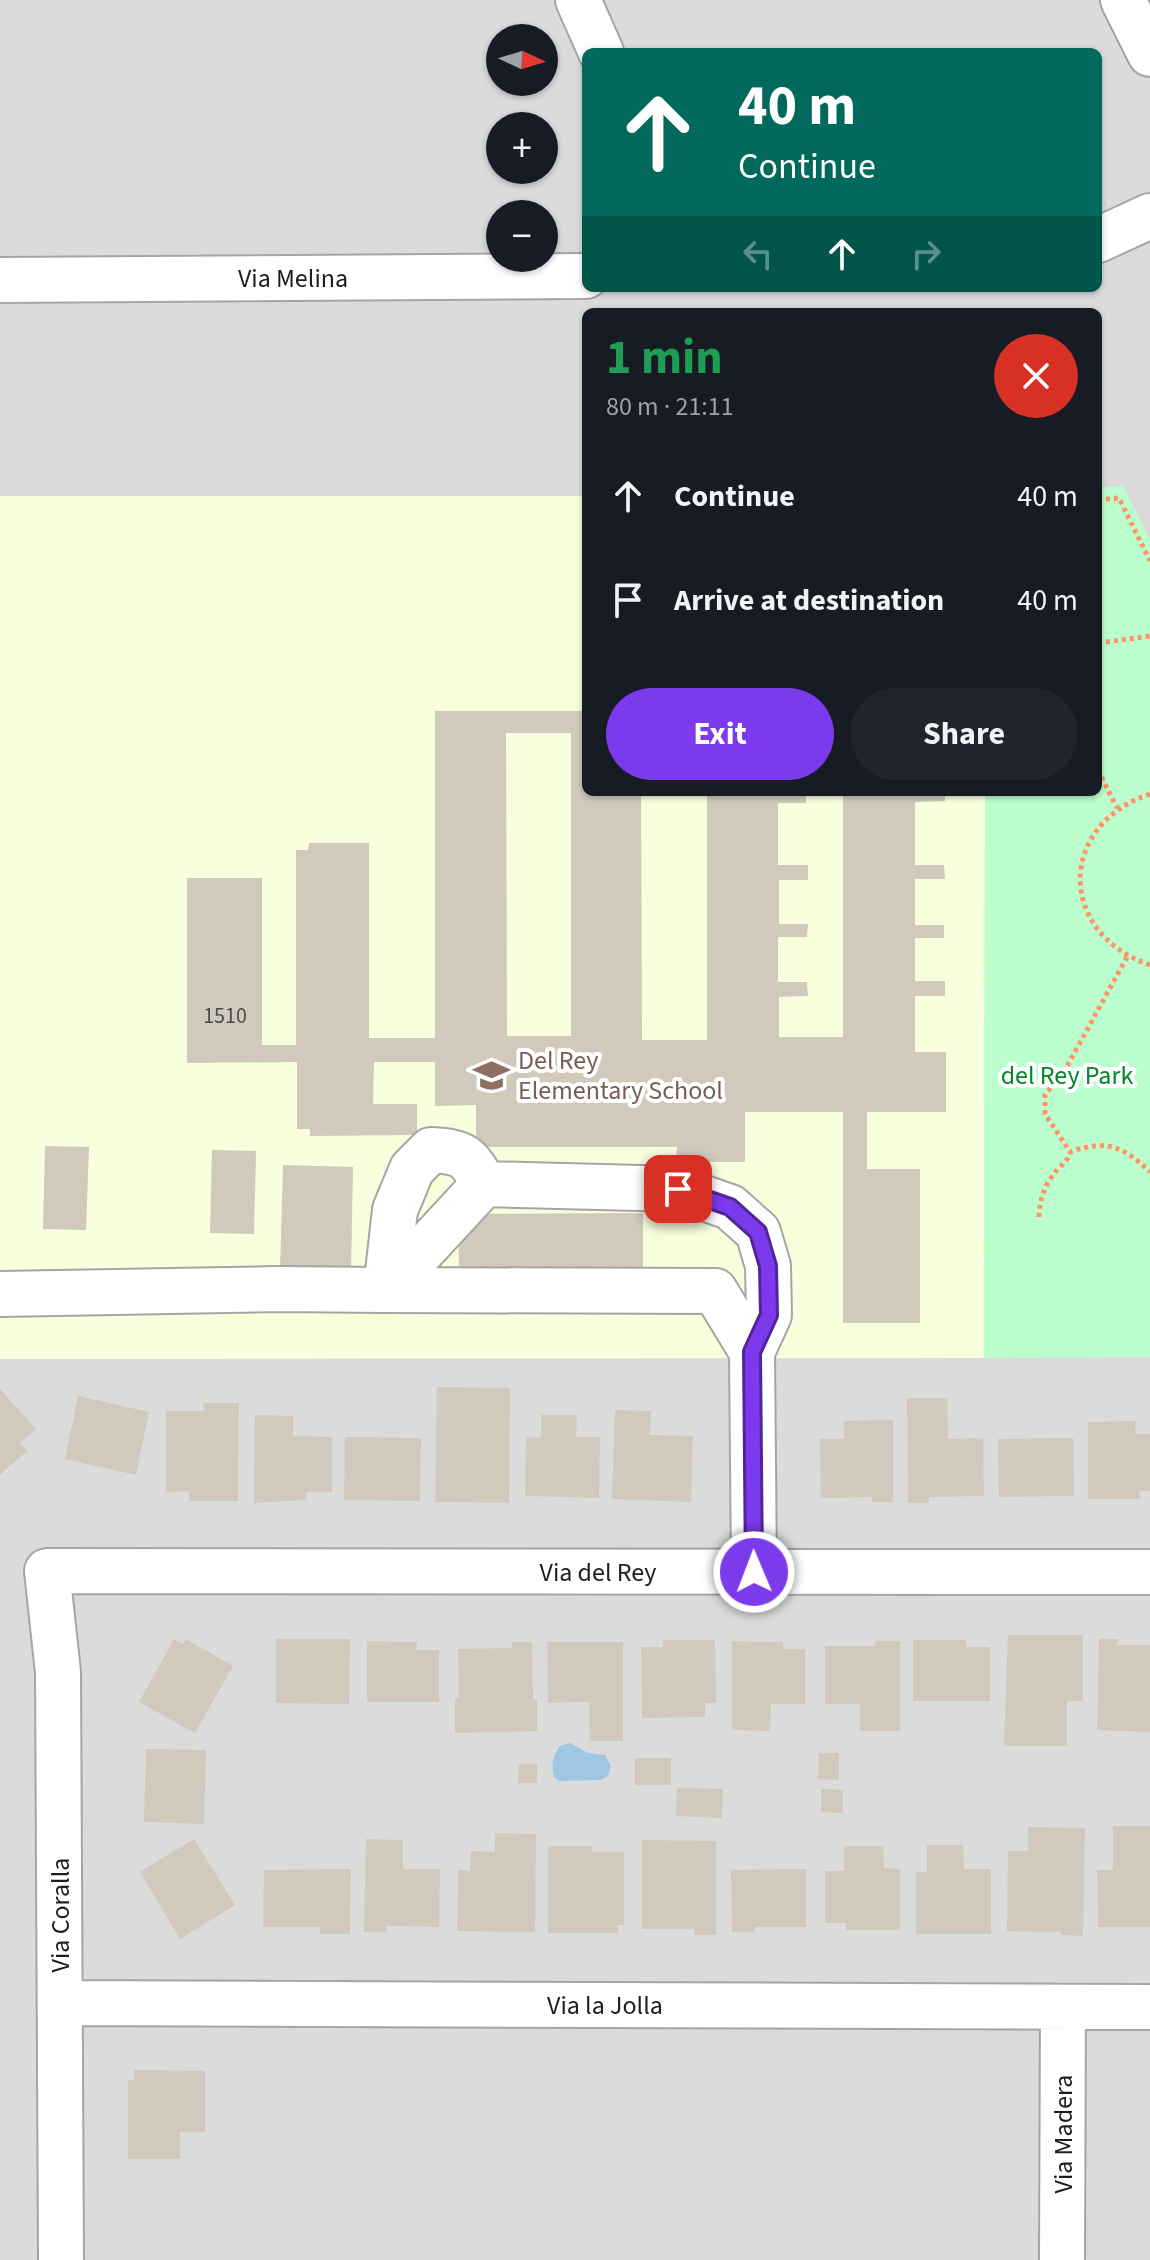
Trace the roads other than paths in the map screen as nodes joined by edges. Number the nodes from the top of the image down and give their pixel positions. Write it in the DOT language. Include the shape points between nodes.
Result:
graph roads {
  1 [pos="578,0"];
  2 [pos="1123,0"];
  3 [pos="599,48"];
  4 [pos="1150,54"];
  5 [pos="1150,216"];
  6 [pos="1102,238"];
  7 [pos="582,276"];
  8 [pos="0,280"];
  9 [pos="484,1184"];
  10 [pos="386,1290"];
  11 [pos="0,1294"];
  12 [pos="752,1352"];
  13 [pos="47,1571"];
  14 [pos="754,1572"];
  15 [pos="1150,1572"];
  16 [pos="60,2003"];
  17 [pos="1063,2007"];
  18 [pos="1150,2007"];
  19 [pos="61,2260"];
  20 [pos="1062,2260"];
  1 -- 3 [label="street"];
  2 -- 4 [label="street"];
  5 -- 6 [label="street"];
  7 -- 8 [label="street, Via Melina"];
  9 -- 10 [label="street"];
  9 -- 10 [label="street" via="468,1157 452,1151 431,1150 412,1169 395,1210"];
  9 -- 12 [label="street" via="678,1189 730,1207 758,1232 768,1266 769,1315"];
  10 -- 11 [label="street"];
  10 -- 12 [label="street" via="715,1291"];
  12 -- 14 [label="street"];
  13 -- 14 [label="street, Via del Rey"];
  13 -- 16 [label="street, Via Coralla" via="58,1672"];
  14 -- 15 [label="street, Via del Rey"];
  16 -- 17 [label="street, Via la Jolla"];
  16 -- 19 [label="street, Via Coralla"];
  17 -- 18 [label="street, Via la Jolla"];
  17 -- 20 [label="street, Via Madera"];
}
